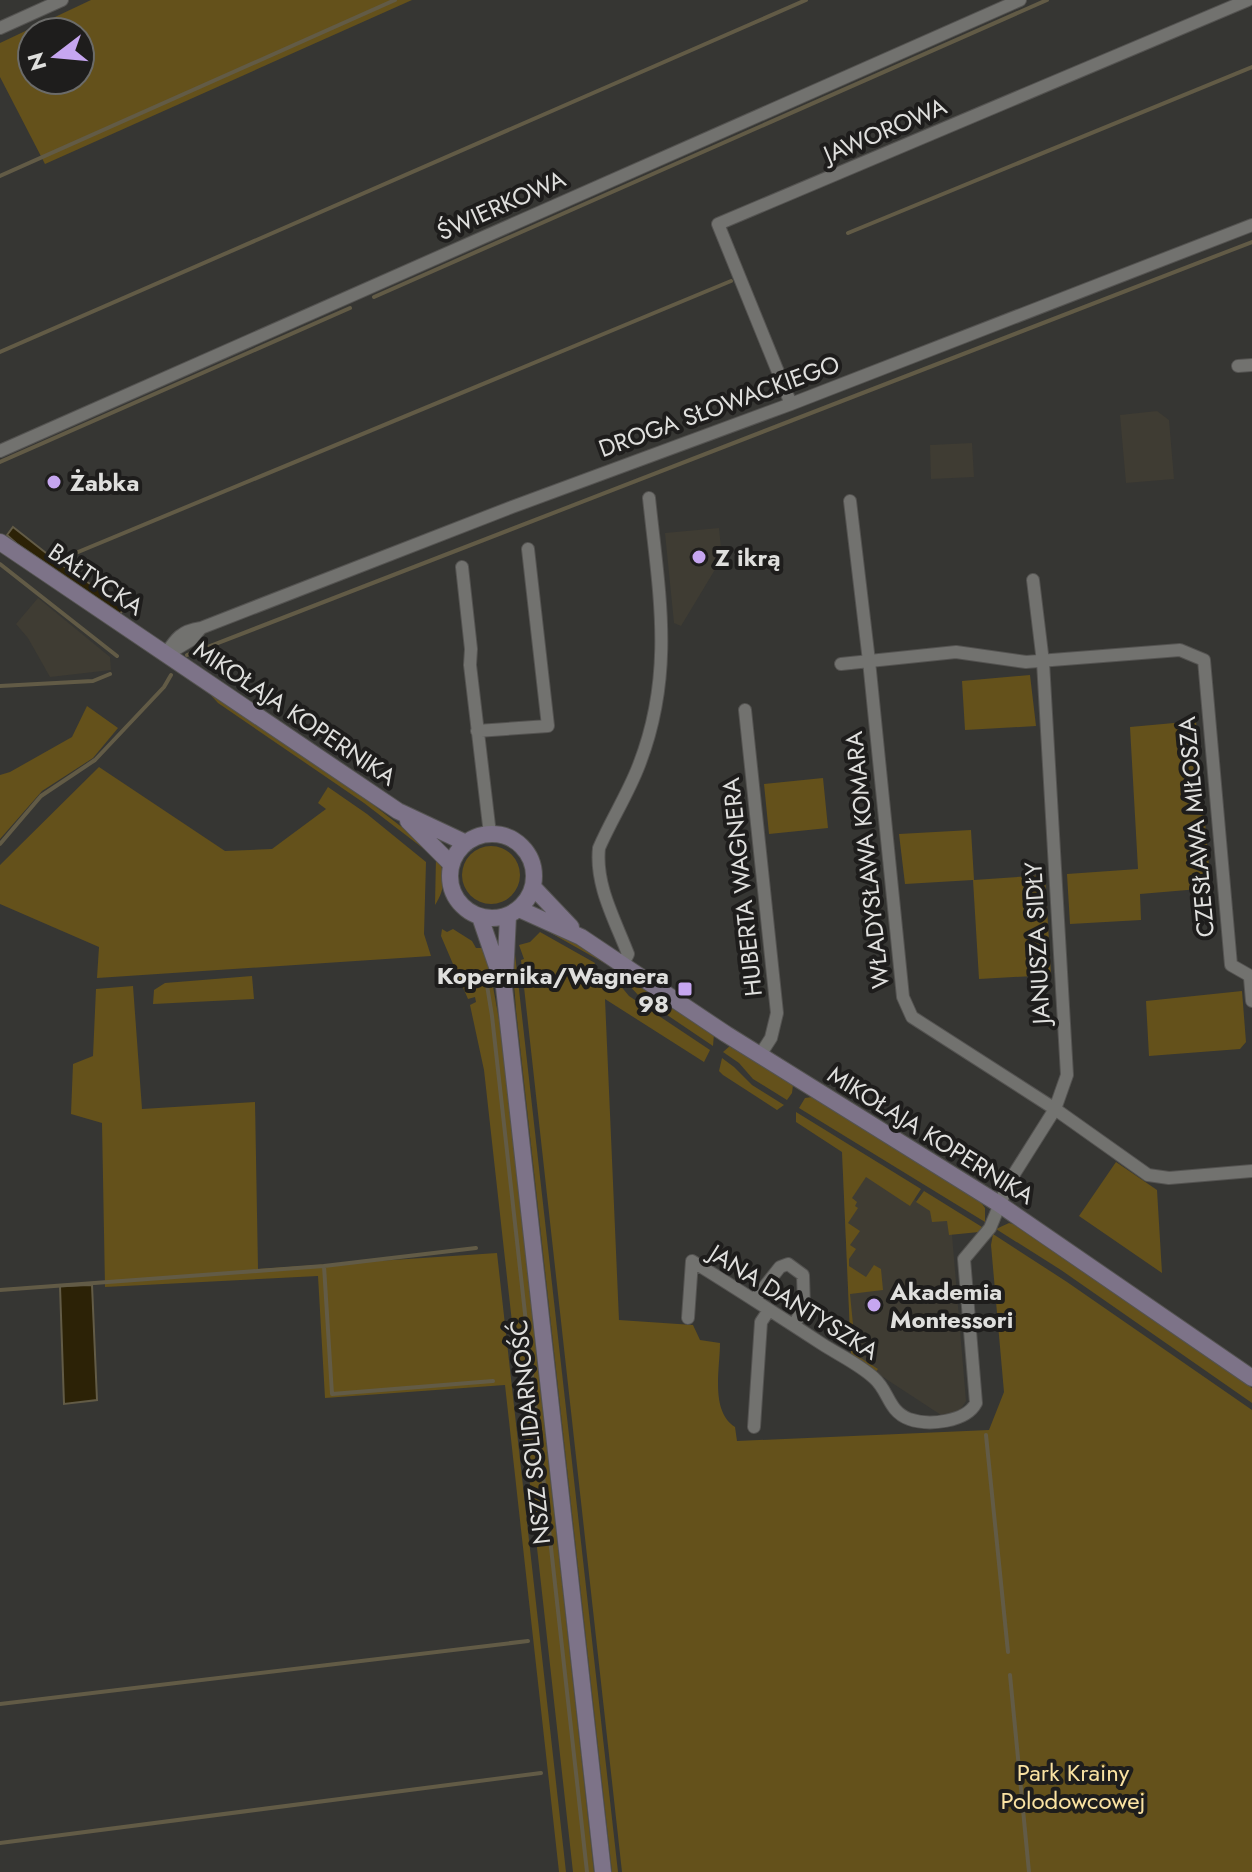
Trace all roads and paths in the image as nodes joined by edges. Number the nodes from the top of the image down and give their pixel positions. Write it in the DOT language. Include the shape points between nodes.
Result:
graph roads {
  1 [pos="62,0"];
  2 [pos="1020,0"];
  3 [pos="1248,0"];
  4 [pos="0,28"];
  5 [pos="1252,225"];
  6 [pos="791,404"];
  7 [pos="0,451"];
  8 [pos="649,498"];
  9 [pos="850,501"];
  10 [pos="0,542"];
  11 [pos="528,549"];
  12 [pos="462,567"];
  13 [pos="1033,580"];
  14 [pos="165,655"];
  15 [pos="869,661"];
  16 [pos="1043,662"];
  17 [pos="841,664"];
  18 [pos="745,710"];
  19 [pos="477,731"];
  20 [pos="398,811"];
  21 [pos="490,834"];
  22 [pos="466,843"];
  23 [pos="451,864"];
  24 [pos="533,887"];
  25 [pos="513,912"];
  26 [pos="480,917"];
  27 [pos="581,937"];
  28 [pos="623,964"];
  29 [pos="1251,978"];
  30 [pos="504,987"];
  31 [pos="1252,1001"];
  32 [pos="760,1055"];
  33 [pos="1055,1109"];
  34 [pos="1252,1171"];
  35 [pos="999,1204"];
  36 [pos="754,1300"];
  37 [pos="769,1310"];
  38 [pos="688,1318"];
  39 [pos="794,1325"];
  40 [pos="1252,1378"];
  41 [pos="754,1427"];
  42 [pos="603,1872"];
  1 -- 4 [label="street"];
  2 -- 7 [label="street, ŚWIERKOWA"];
  3 -- 6 [label="street, JAWOROWA" via="718,224"];
  5 -- 6 [label="street, DROGA SŁOWACKIEGO"];
  6 -- 14 [label="street, DROGA SŁOWACKIEGO" via="201,628"];
  8 -- 28 [label="street" via="662,623 661,677 649,734 597,863 628,954"];
  9 -- 15 [label="street, WŁADYSŁAWA KOMARA"];
  10 -- 14 [label="main road, BAŁTYCKA"];
  11 -- 19 [label="street" via="548,726"];
  12 -- 19 [label="street" via="471,649 463,666"];
  13 -- 16 [label="street, JANUSZA SIDŁY"];
  14 -- 20 [label="main road, MIKOŁAJA KOPERNIKA"];
  15 -- 16 [label="street" via="956,652"];
  15 -- 17 [label="street"];
  15 -- 33 [label="street, WŁADYSŁAWA KOMARA" via="906,1006 919,1024"];
  16 -- 29 [label="street, CZESŁAWA MIŁOSZA" via="1180,650 1204,660 1231,965"];
  16 -- 33 [label="street, JANUSZA SIDŁY" via="1067,1075"];
  18 -- 32 [label="street, HUBERTA WAGNERA" via="777,1013"];
  19 -- 21 [label="street"];
  20 -- 22 [label="main road, MIKOŁAJA KOPERNIKA"];
  20 -- 23 [label="main road, MIKOŁAJA KOPERNIKA"];
  21 -- 22 [label="main road"];
  21 -- 24 [label="main road" via="503,835 525,849 532,861"];
  22 -- 23 [label="main road"];
  23 -- 26 [label="main road" via="456,898"];
  24 -- 25 [label="main road"];
  24 -- 27 [label="main road, MIKOŁAJA KOPERNIKA"];
  25 -- 26 [label="main road, MIKOŁAJA KOPERNIKA"];
  25 -- 27 [label="main road, MIKOŁAJA KOPERNIKA"];
  25 -- 30 [label="main road, NSZZ SOLIDARNOŚĆ"];
  26 -- 30 [label="main road, NSZZ SOLIDARNOŚĆ"];
  27 -- 28 [label="main road, MIKOŁAJA KOPERNIKA"];
  28 -- 32 [label="main road, MIKOŁAJA KOPERNIKA"];
  29 -- 31 [label="street"];
  30 -- 42 [label="main road, NSZZ SOLIDARNOŚĆ"];
  32 -- 35 [label="main road, MIKOŁAJA KOPERNIKA"];
  33 -- 34 [label="street, WŁADYSŁAWA KOMARA" via="1157,1178"];
  33 -- 35 [label="street, JANUSZA SIDŁY"];
  35 -- 39 [label="street, JANA DANTYSZKA" via="990,1228 964,1259 977,1391 971,1412 942,1420 905,1417 893,1409 874,1378"];
  35 -- 40 [label="main road, MIKOŁAJA KOPERNIKA"];
  36 -- 37 [label="street, JANA DANTYSZKA"];
  36 -- 38 [label="street, JANA DANTYSZKA" via="692,1261"];
  36 -- 39 [label="street" via="788,1264 803,1275 804,1307"];
  37 -- 39 [label="street, JANA DANTYSZKA"];
  37 -- 41 [label="street" via="761,1322"];
}
